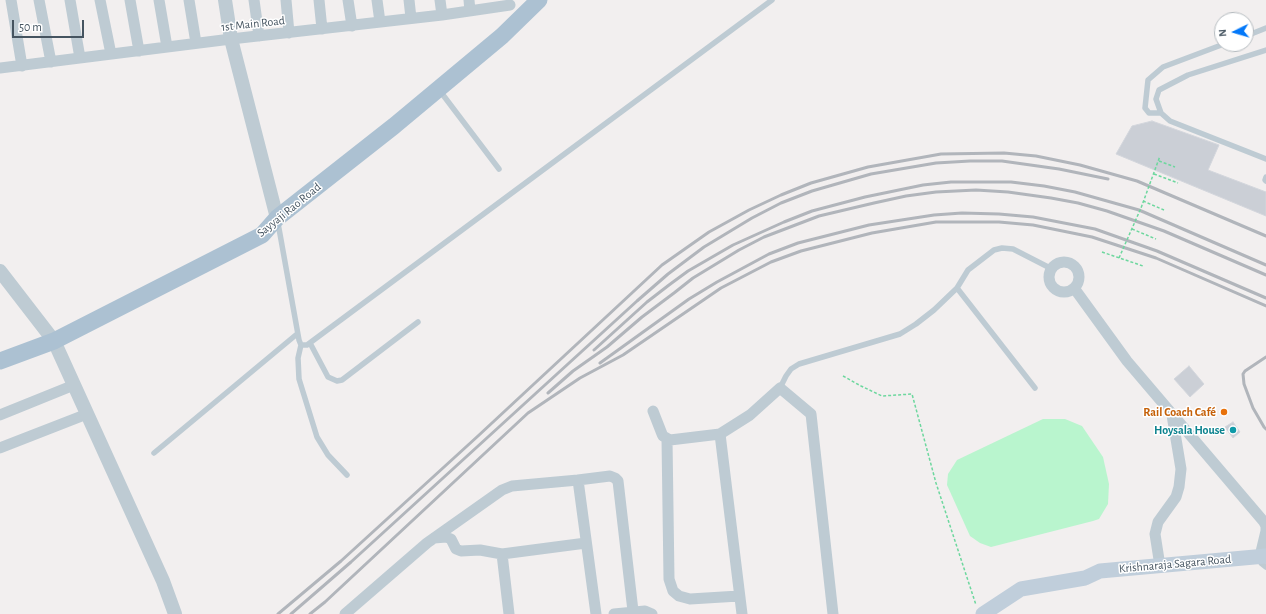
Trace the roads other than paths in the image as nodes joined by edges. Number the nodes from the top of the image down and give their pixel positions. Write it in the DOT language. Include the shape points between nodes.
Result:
graph roads {
  1 [pos="11,0"];
  2 [pos="40,0"];
  3 [pos="70,0"];
  4 [pos="100,0"];
  5 [pos="130,0"];
  6 [pos="159,0"];
  7 [pos="190,0"];
  8 [pos="224,0"];
  9 [pos="254,0"];
  10 [pos="286,0"];
  11 [pos="319,0"];
  12 [pos="348,0"];
  13 [pos="377,0"];
  14 [pos="409,0"];
  15 [pos="440,0"];
  16 [pos="539,0"];
  17 [pos="772,0"];
  18 [pos="509,2"];
  19 [pos="470,5"];
  20 [pos="442,15"];
  21 [pos="523,15"];
  22 [pos="411,18"];
  23 [pos="380,22"];
  24 [pos="352,26"];
  25 [pos="1266,28"];
  26 [pos="322,29"];
  27 [pos="289,33"];
  28 [pos="1254,33"];
  29 [pos="258,36"];
  30 [pos="231,39"];
  31 [pos="196,44"];
  32 [pos="167,47"];
  33 [pos="1214,48"];
  34 [pos="1266,50"];
  35 [pos="139,51"];
  36 [pos="110,54"];
  37 [pos="80,58"];
  38 [pos="51,62"];
  39 [pos="22,66"];
  40 [pos="0,68"];
  41 [pos="438,89"];
  42 [pos="1161,114"];
  43 [pos="1266,160"];
  44 [pos="499,169"];
  45 [pos="1266,177"];
  46 [pos="1266,181"];
  47 [pos="277,218"];
  48 [pos="1052,269"];
  49 [pos="0,271"];
  50 [pos="957,288"];
  51 [pos="1074,288"];
  52 [pos="418,322"];
  53 [pos="297,334"];
  54 [pos="54,341"];
  55 [pos="310,342"];
  56 [pos="301,345"];
  57 [pos="0,361"];
  58 [pos="74,385"];
  59 [pos="780,388"];
  60 [pos="1034,388"];
  61 [pos="653,411"];
  62 [pos="87,414"];
  63 [pos="1172,414"];
  64 [pos="0,415"];
  65 [pos="720,434"];
  66 [pos="667,439"];
  67 [pos="0,448"];
  68 [pos="154,453"];
  69 [pos="346,475"];
  70 [pos="578,480"];
  71 [pos="1266,531"];
  72 [pos="434,538"];
  73 [pos="586,543"];
  74 [pos="502,554"];
  75 [pos="1264,561"];
  76 [pos="1160,566"];
  77 [pos="1085,578"];
  78 [pos="739,596"];
  79 [pos="980,610"];
  80 [pos="633,612"];
  81 [pos="173,613"];
  82 [pos="345,614"];
  83 [pos="509,614"];
  84 [pos="596,614"];
  85 [pos="614,614"];
  86 [pos="652,614"];
  87 [pos="742,614"];
  88 [pos="833,614"];
  1 -- 39 [label="street"];
  2 -- 38 [label="street"];
  3 -- 37 [label="street"];
  4 -- 36 [label="street"];
  5 -- 35 [label="street"];
  6 -- 32 [label="street"];
  7 -- 31 [label="street"];
  8 -- 30 [label="street"];
  9 -- 29 [label="street"];
  10 -- 27 [label="street"];
  11 -- 26 [label="street"];
  12 -- 24 [label="street"];
  13 -- 23 [label="street"];
  14 -- 22 [label="street"];
  15 -- 20 [label="street"];
  16 -- 21 [label="main road, Sayyaji Rao Road"];
  17 -- 55 [label="lane"];
  18 -- 19 [label="street, 1st Main Road"];
  18 -- 21 [label="street"];
  19 -- 20 [label="street, 1st Main Road"];
  20 -- 22 [label="street, 1st Main Road"];
  21 -- 41 [label="main road, Sayyaji Rao Road" via="502,36"];
  22 -- 23 [label="street, 1st Main Road"];
  23 -- 24 [label="street, 1st Main Road"];
  24 -- 26 [label="street, 1st Main Road"];
  25 -- 28 [label="lane"];
  26 -- 27 [label="street, 1st Main Road"];
  27 -- 29 [label="street, 1st Main Road"];
  29 -- 30 [label="street, 1st Main Road"];
  30 -- 31 [label="street, 1st Main Road"];
  30 -- 47 [label="street"];
  31 -- 32 [label="street, 1st Main Road"];
  32 -- 35 [label="street, 1st Main Road"];
  33 -- 42 [label="lane" via="1163,67 1148,80 1145,108 1149,113"];
  34 -- 42 [label="lane" via="1188,75 1159,90 1156,99"];
  35 -- 36 [label="street, 1st Main Road"];
  36 -- 37 [label="street, 1st Main Road"];
  37 -- 38 [label="street, 1st Main Road"];
  38 -- 39 [label="street, 1st Main Road"];
  39 -- 40 [label="street, 1st Main Road"];
  41 -- 44 [label="lane"];
  41 -- 47 [label="main road, Sayyaji Rao Road"];
  42 -- 43 [label="lane" via="1170,121"];
  45 -- 46 [label="lane"];
  47 -- 53 [label="lane"];
  47 -- 54 [label="main road, Sayyaji Rao Road" via="262,235"];
  48 -- 50 [label="lane" via="1013,248 1002,248 990,252 968,270"];
  48 -- 51 [label="street" via="1050,281 1056,289 1065,292"];
  48 -- 51 [label="street" via="1061,263 1074,266 1078,275"];
  49 -- 54 [label="street"];
  50 -- 59 [label="lane" via="934,310 900,334 799,364 791,369"];
  50 -- 60 [label="lane"];
  51 -- 63 [label="street" via="1127,361"];
  52 -- 55 [label="lane" via="342,380 337,381 328,377"];
  53 -- 56 [label="lane"];
  53 -- 68 [label="lane"];
  54 -- 57 [label="main road, Sayyaji Rao Road"];
  54 -- 58 [label="street"];
  55 -- 56 [label="lane"];
  56 -- 69 [label="lane" via="298,358 299,379 317,437 328,455"];
  58 -- 62 [label="street"];
  58 -- 64 [label="street"];
  59 -- 65 [label="street" via="750,416"];
  59 -- 88 [label="street" via="811,414"];
  61 -- 66 [label="street" via="662,434"];
  62 -- 67 [label="street"];
  62 -- 81 [label="street" via="163,581"];
  63 -- 71 [label="street" via="1264,522"];
  63 -- 76 [label="street" via="1181,468 1176,497 1158,522 1155,534"];
  65 -- 66 [label="street"];
  65 -- 78 [label="street"];
  66 -- 78 [label="street" via="669,578 673,591 690,599"];
  70 -- 72 [label="street" via="512,486 502,490"];
  70 -- 73 [label="street"];
  70 -- 80 [label="street" via="610,476 618,482"];
  71 -- 75 [label="street"];
  72 -- 74 [label="street" via="451,539 456,550 480,550"];
  72 -- 82 [label="street"];
  73 -- 74 [label="street"];
  73 -- 84 [label="street"];
  74 -- 83 [label="street"];
  75 -- 76 [label="main road, Krishnaraja Sagara Road"];
  75 -- 77 [label="main road, Krishnaraja Sagara Road" via="1100,581"];
  76 -- 77 [label="main road, Krishnaraja Sagara Road" via="1100,571"];
  77 -- 79 [label="main road, Krishnaraja Sagara Road" via="1021,589"];
  78 -- 87 [label="street"];
  80 -- 85 [label="street"];
  80 -- 86 [label="street" via="645,611"];
}
